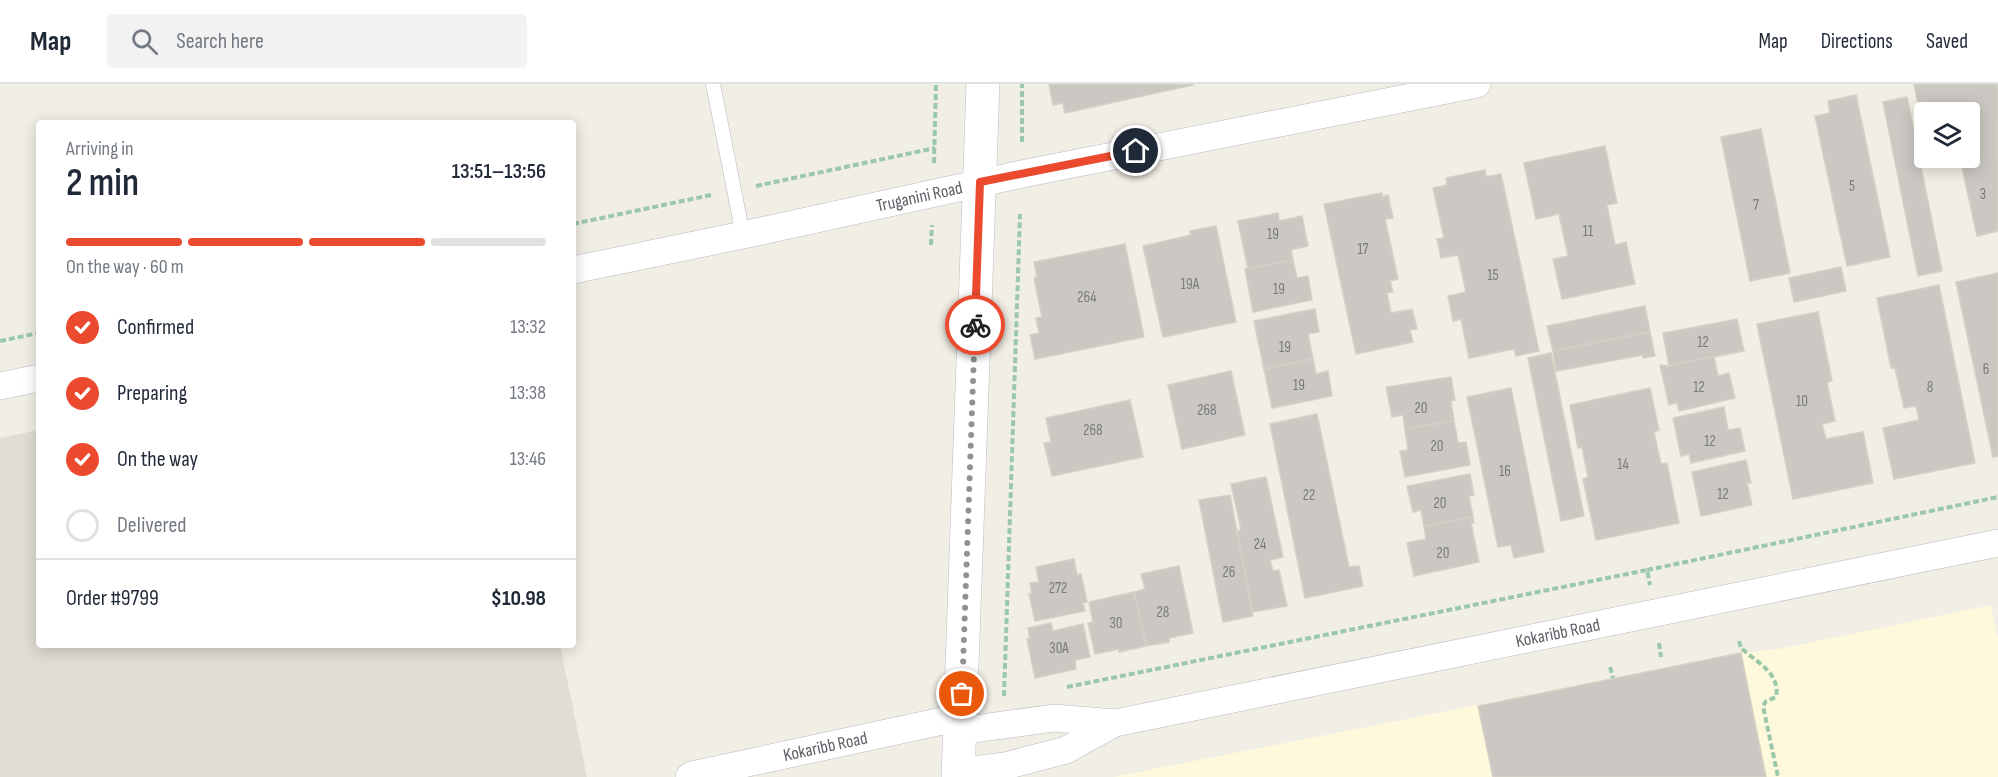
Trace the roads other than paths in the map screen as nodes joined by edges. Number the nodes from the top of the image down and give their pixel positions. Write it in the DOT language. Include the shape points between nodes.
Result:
graph roads {
  1 [pos="713,84"];
  2 [pos="984,84"];
  3 [pos="1477,84"];
  4 [pos="980,182"];
  5 [pos="743,235"];
  6 [pos="576,269"];
  7 [pos="36,379"];
  8 [pos="0,386"];
  9 [pos="1998,543"];
  10 [pos="1115,723"];
  11 [pos="960,724"];
  12 [pos="958,775"];
  13 [pos="689,777"];
  1 -- 5 [label="lane"];
  2 -- 4 [label="main road"];
  3 -- 4 [label="street, Truganini Road"];
  4 -- 5 [label="street, Truganini Road"];
  4 -- 11 [label="main road"];
  5 -- 6 [label="street, Truganini Road"];
  7 -- 8 [label="street"];
  9 -- 10 [label="street, Kokaribb Road"];
  10 -- 11 [label="street, Kokaribb Road" via="1054,718"];
  10 -- 12 [label="street, Kokaribb Road" via="1066,750"];
  11 -- 12 [label="main road"];
  11 -- 13 [label="street, Kokaribb Road"];
}
